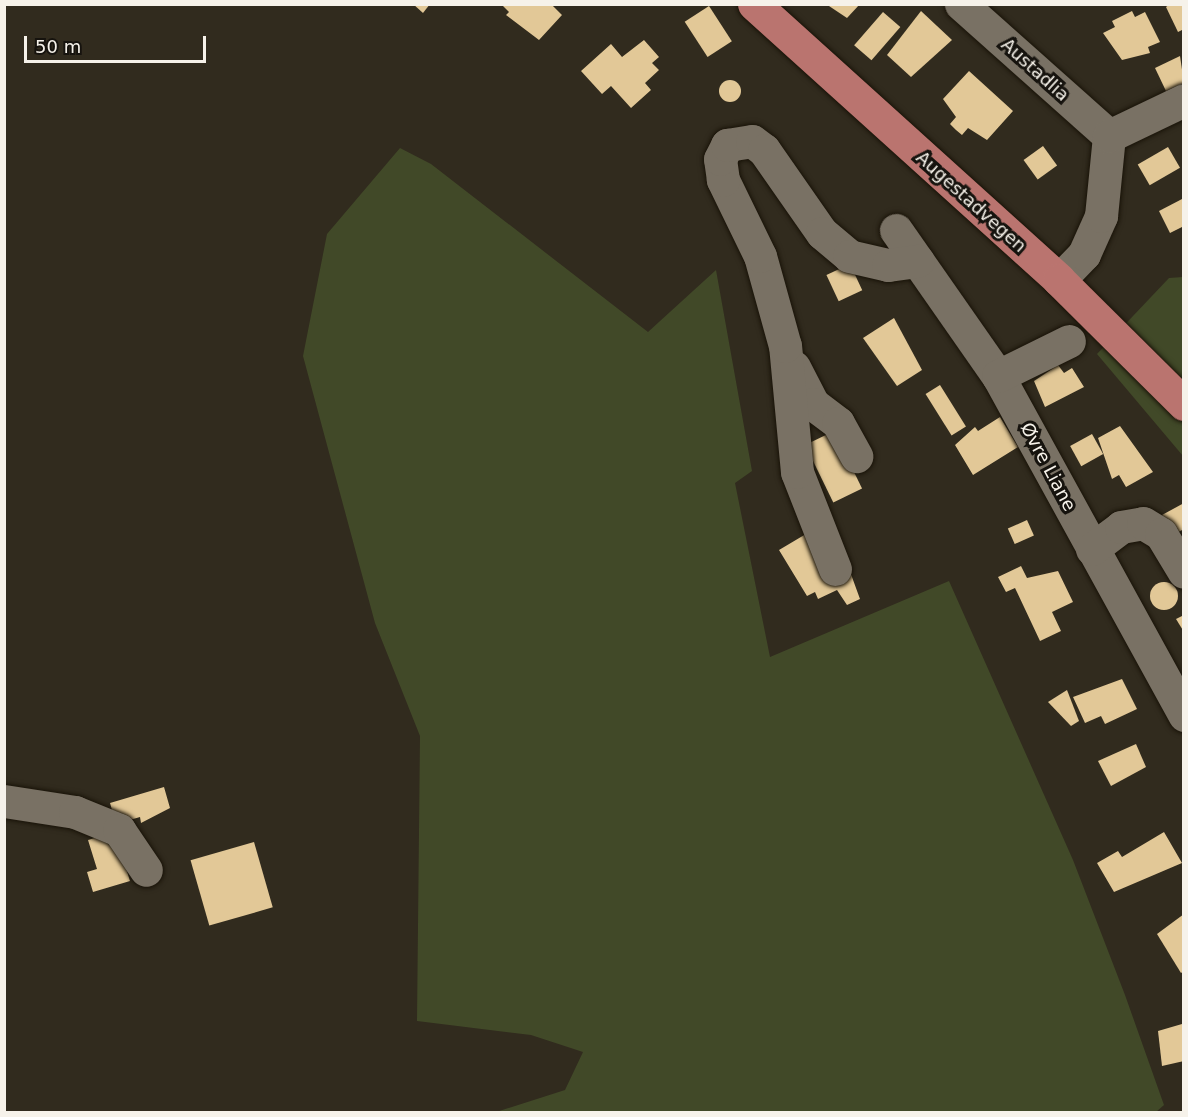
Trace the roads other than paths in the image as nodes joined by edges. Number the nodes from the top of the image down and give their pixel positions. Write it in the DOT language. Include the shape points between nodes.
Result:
graph roads {
  1 [pos="754,4"];
  2 [pos="961,4"];
  3 [pos="1184,100"];
  4 [pos="1109,136"];
  5 [pos="896,230"];
  6 [pos="918,261"];
  7 [pos="1059,280"];
  8 [pos="1069,341"];
  9 [pos="785,346"];
  10 [pos="998,376"];
  11 [pos="1184,404"];
  12 [pos="856,456"];
  13 [pos="1092,549"];
  14 [pos="836,569"];
  15 [pos="1184,572"];
  16 [pos="1184,715"];
  17 [pos="4,801"];
  18 [pos="146,870"];
  1 -- 7 [label="main road, Augestadvegen"];
  2 -- 4 [label="street, Austadlia"];
  3 -- 4 [label="street"];
  4 -- 7 [label="street" via="1101,216 1084,254"];
  5 -- 6 [label="street, Øvre Liane"];
  6 -- 9 [label="street" via="888,265 849,256 822,233 764,150 752,141 727,145 720,159 723,180 760,255"];
  6 -- 10 [label="street, Øvre Liane"];
  7 -- 11 [label="main road, Augestadvegen"];
  8 -- 10 [label="street"];
  9 -- 12 [label="street" via="813,404 838,423"];
  9 -- 14 [label="street" via="797,472"];
  10 -- 13 [label="street, Øvre Liane"];
  13 -- 15 [label="street" via="1121,527 1143,523 1161,534"];
  13 -- 16 [label="street, Øvre Liane"];
  17 -- 18 [label="street" via="75,812 119,830"];
}
